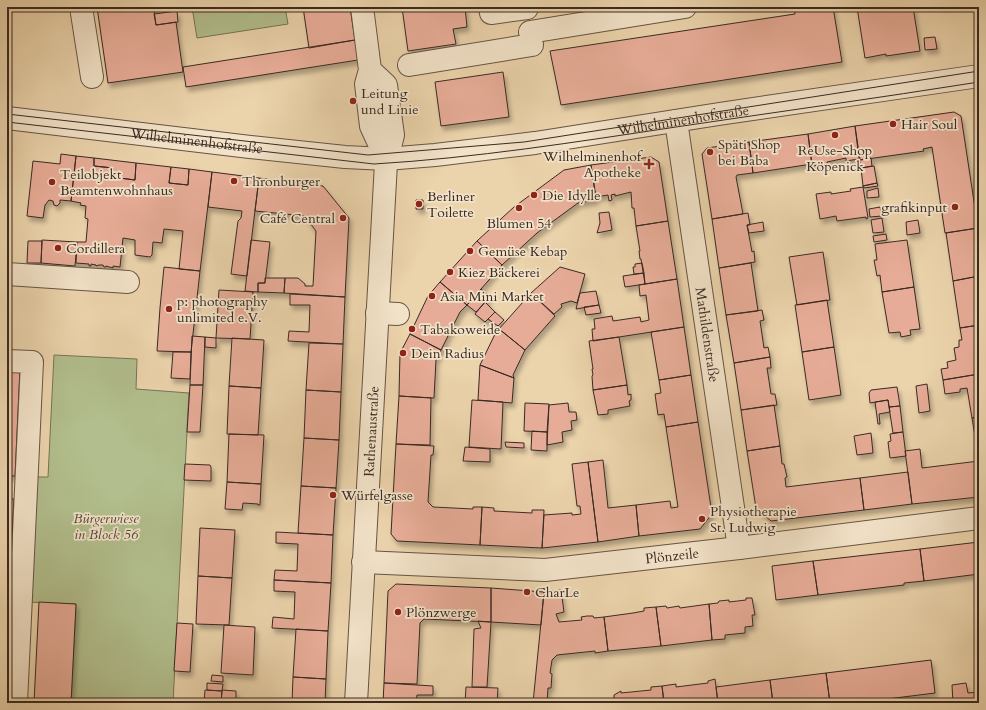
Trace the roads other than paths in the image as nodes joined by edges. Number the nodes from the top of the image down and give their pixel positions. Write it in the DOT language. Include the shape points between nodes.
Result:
graph roads {
  1 [pos="81,7"];
  2 [pos="362,7"];
  3 [pos="490,7"];
  4 [pos="685,7"];
  5 [pos="527,8"];
  6 [pos="409,64"];
  7 [pos="370,70"];
  8 [pos="979,77"];
  9 [pos="92,78"];
  10 [pos="7,118"];
  11 [pos="676,121"];
  12 [pos="386,159"];
  13 [pos="7,274"];
  14 [pos="128,282"];
  15 [pos="7,361"];
  16 [pos="979,518"];
  17 [pos="739,548"];
  18 [pos="363,562"];
  19 [pos="16,703"];
  20 [pos="356,703"];
  1 -- 9 [label="street"];
  2 -- 7 [label="street"];
  3 -- 5 [label="street" via="491,13"];
  4 -- 6 [label="street"];
  7 -- 12 [label="street" via="366,84 371,126"];
  7 -- 12 [label="street" via="386,85 393,135"];
  8 -- 11 [label="street, Wilhelminenhofstraße"];
  10 -- 12 [label="street, Wilhelminenhofstraße" via="258,148"];
  11 -- 12 [label="street, Wilhelminenhofstraße" via="532,144"];
  11 -- 17 [label="street, Mathildenstraße"];
  12 -- 18 [label="street, Rathenaustraße" via="388,314"];
  13 -- 14 [label="street"];
  15 -- 19 [label="street" via="32,362"];
  16 -- 17 [label="street, Plönzeile"];
  17 -- 18 [label="street, Plönzeile" via="545,570"];
  18 -- 20 [label="street, Rathenaustraße"];
}
